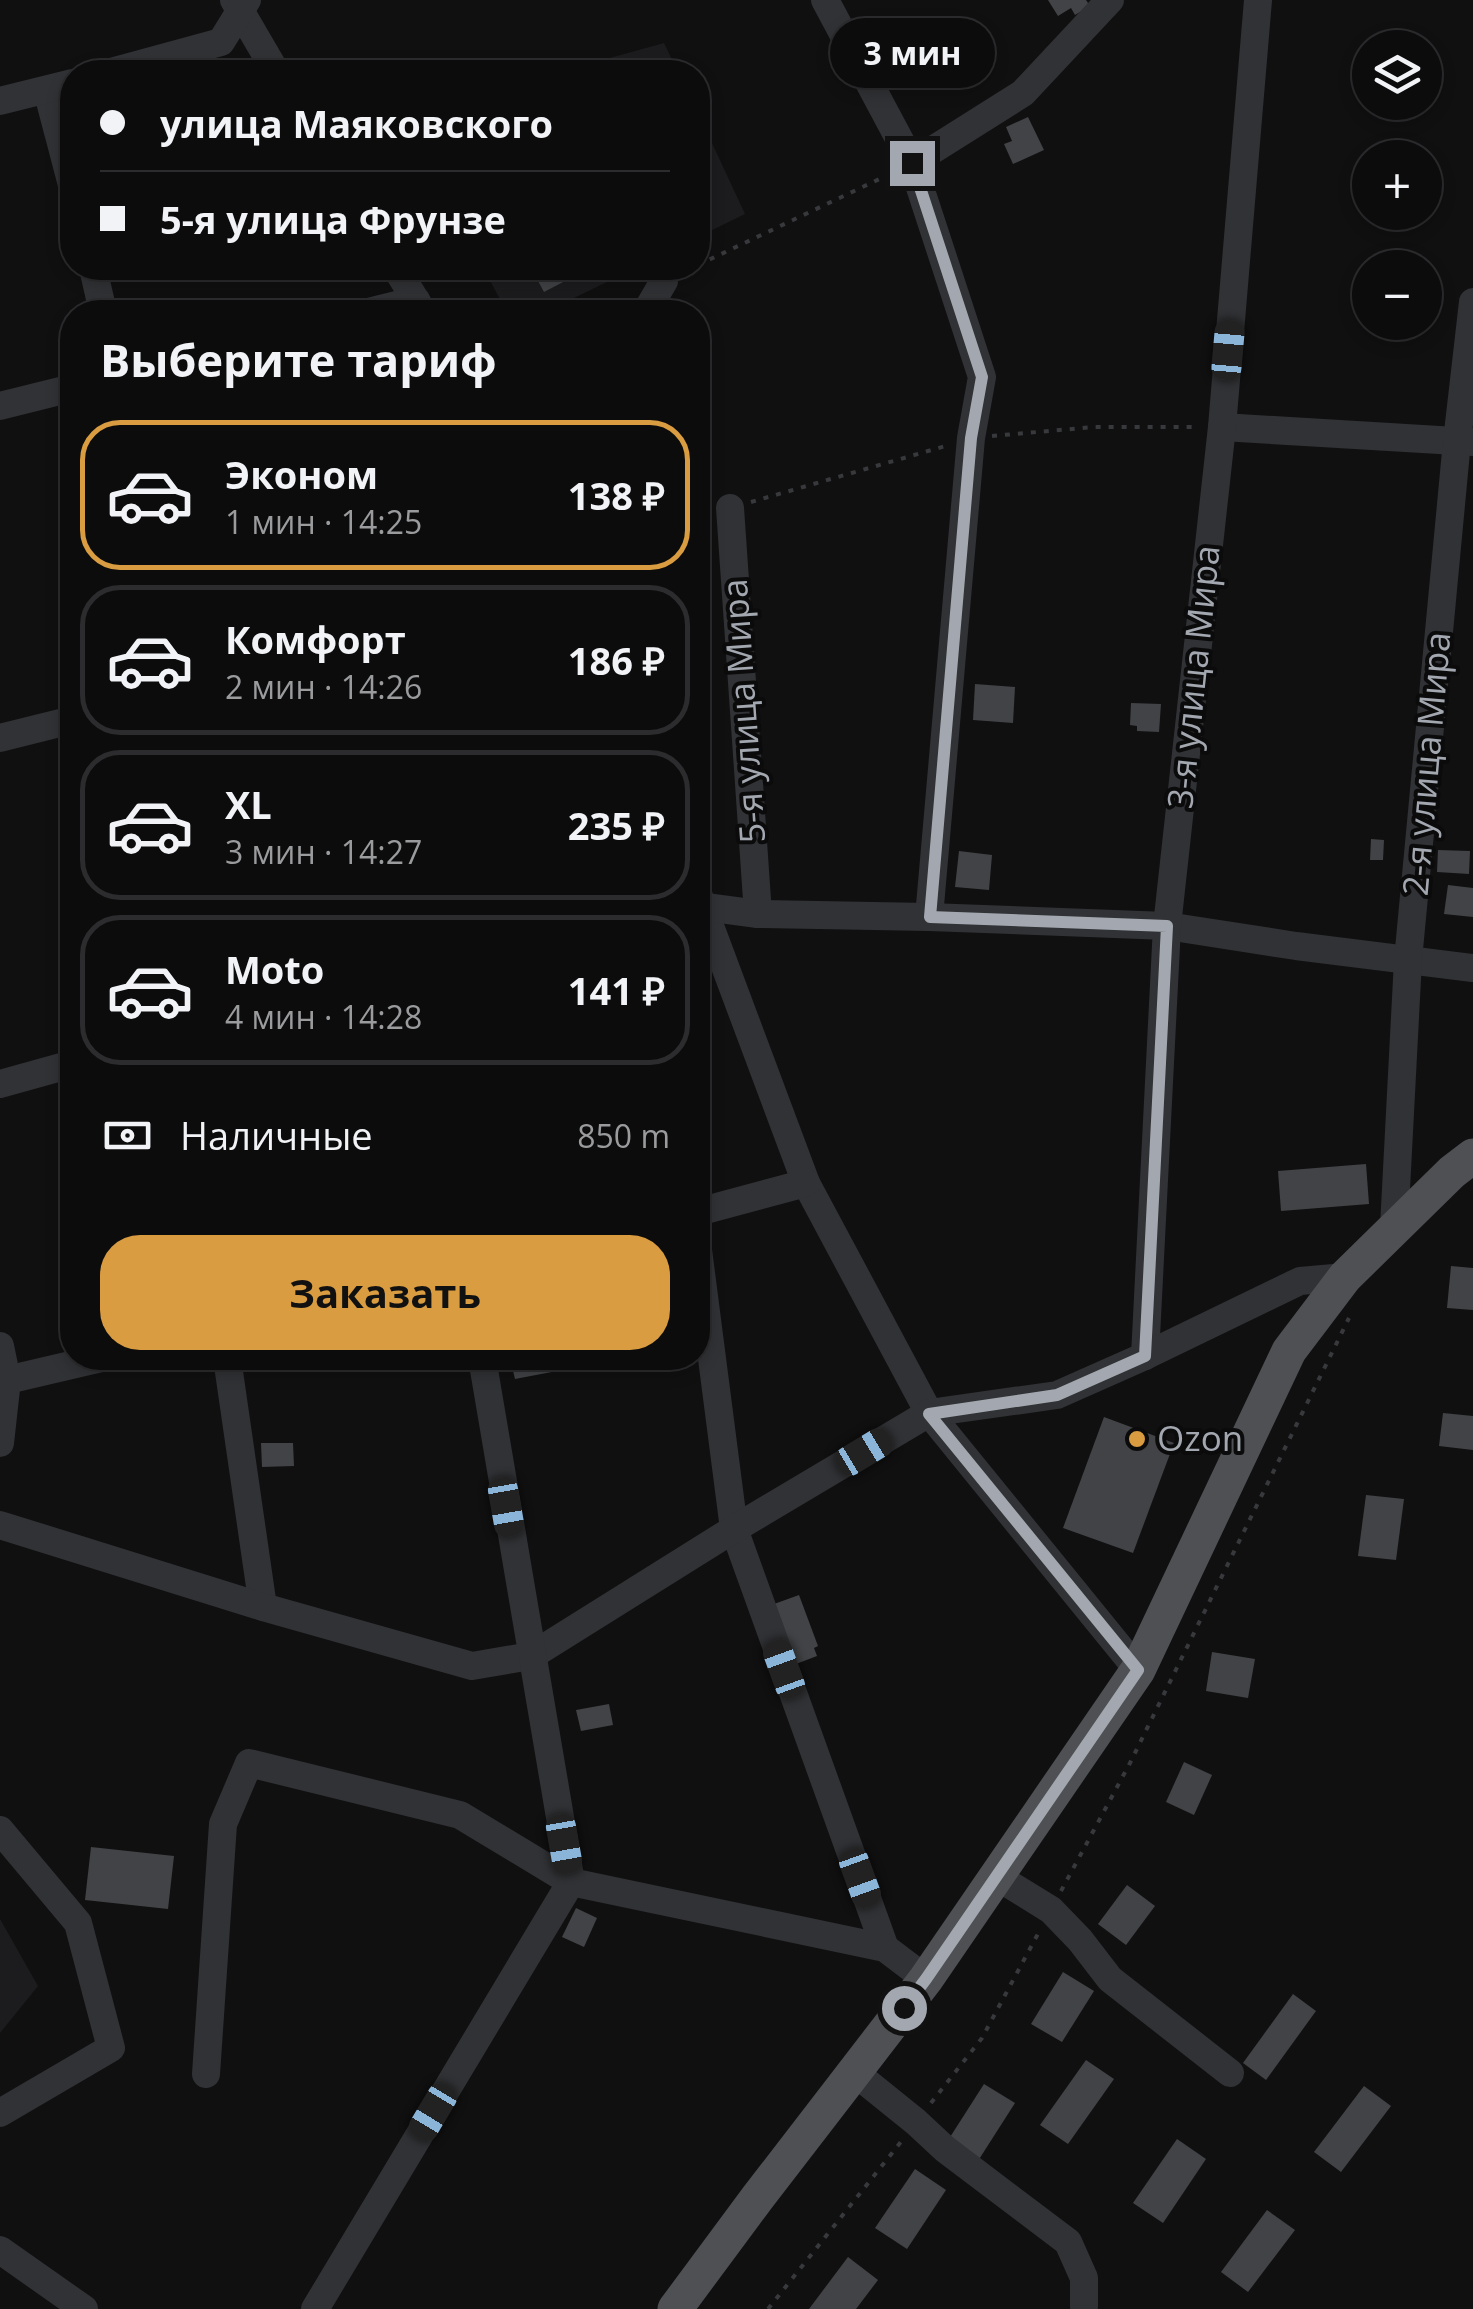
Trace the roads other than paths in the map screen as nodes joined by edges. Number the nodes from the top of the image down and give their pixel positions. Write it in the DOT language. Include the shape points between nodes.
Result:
graph roads {
  1 [pos="825,0"];
  2 [pos="1110,0"];
  3 [pos="1258,0"];
  4 [pos="240,4"];
  5 [pos="155,60"];
  6 [pos="270,60"];
  7 [pos="60,87"];
  8 [pos="0,101"];
  9 [pos="912,163"];
  10 [pos="664,282"];
  11 [pos="653,300"];
  12 [pos="1473,302"];
  13 [pos="60,391"];
  14 [pos="0,406"];
  15 [pos="1222,428"];
  16 [pos="1465,442"];
  17 [pos="730,508"];
  18 [pos="60,723"];
  19 [pos="0,738"];
  20 [pos="710,904"];
  21 [pos="758,914"];
  22 [pos="930,917"];
  23 [pos="1167,926"];
  24 [pos="710,931"];
  25 [pos="1408,960"];
  26 [pos="1473,968"];
  27 [pos="60,1067"];
  28 [pos="0,1084"];
  29 [pos="1473,1156"];
  30 [pos="806,1183"];
  31 [pos="710,1209"];
  32 [pos="1394,1226"];
  33 [pos="1346,1277"];
  34 [pos="710,1343"];
  35 [pos="0,1346"];
  36 [pos="1145,1356"];
  37 [pos="60,1368"];
  38 [pos="229,1370"];
  39 [pos="484,1370"];
  40 [pos="7,1380"];
  41 [pos="929,1414"];
  42 [pos="0,1443"];
  43 [pos="0,1525"];
  44 [pos="734,1530"];
  45 [pos="263,1607"];
  46 [pos="531,1656"];
  47 [pos="1138,1670"];
  48 [pos="0,1830"];
  49 [pos="996,1876"];
  50 [pos="571,1882"];
  51 [pos="885,1948"];
  52 [pos="926,1979"];
  53 [pos="854,2072"];
  54 [pos="1230,2073"];
  55 [pos="206,2074"];
  56 [pos="0,2113"];
  57 [pos="0,2250"];
  58 [pos="1084,2306"];
  59 [pos="84,2309"];
  60 [pos="314,2309"];
  61 [pos="675,2309"];
  1 -- 9 [label="street"];
  2 -- 9 [label="street" via="1023,93"];
  3 -- 15 [label="street, 3-я улица Мира"];
  4 -- 5 [label="street" via="221,42"];
  4 -- 6 [label="street"];
  7 -- 8 [label="street"];
  9 -- 22 [label="street" via="982,377 971,438"];
  10 -- 11 [label="street"];
  12 -- 16 [label="street, 2-я улица Мира"];
  13 -- 14 [label="street"];
  15 -- 16 [label="street"];
  15 -- 23 [label="street, 3-я улица Мира"];
  16 -- 25 [label="street, 2-я улица Мира"];
  17 -- 21 [label="street, 5-я улица Мира"];
  18 -- 19 [label="street"];
  20 -- 21 [label="street"];
  21 -- 22 [label="street"];
  22 -- 23 [label="street"];
  23 -- 25 [label="street"];
  23 -- 36 [label="street, 3-я улица Мира"];
  24 -- 30 [label="street"];
  25 -- 26 [label="street"];
  25 -- 32 [label="street, 2-я улица Мира"];
  27 -- 28 [label="street"];
  29 -- 32 [label="main road"];
  30 -- 31 [label="street"];
  30 -- 41 [label="street"];
  32 -- 33 [label="main road"];
  33 -- 36 [label="street" via="1300,1281"];
  33 -- 47 [label="main road" via="1289,1350"];
  34 -- 44 [label="street"];
  35 -- 40 [label="street"];
  36 -- 41 [label="street" via="1057,1395"];
  37 -- 40 [label="street"];
  38 -- 45 [label="street"];
  39 -- 46 [label="street"];
  40 -- 42 [label="street"];
  41 -- 44 [label="street"];
  41 -- 47 [label="street"];
  43 -- 45 [label="street"];
  44 -- 46 [label="street"];
  44 -- 51 [label="street"];
  45 -- 46 [label="street" via="472,1666"];
  46 -- 50 [label="street"];
  47 -- 49 [label="main road"];
  48 -- 56 [label="street" via="78,1923 111,2048"];
  49 -- 52 [label="main road"];
  49 -- 54 [label="street" via="1051,1910 1110,1979"];
  50 -- 51 [label="street"];
  50 -- 55 [label="street" via="460,1816 249,1763 223,1824"];
  50 -- 60 [label="street"];
  51 -- 52 [label="street"];
  52 -- 53 [label="main road"];
  53 -- 58 [label="street" via="1068,2242 1084,2278"];
  53 -- 61 [label="main road"];
  57 -- 59 [label="street"];
}
